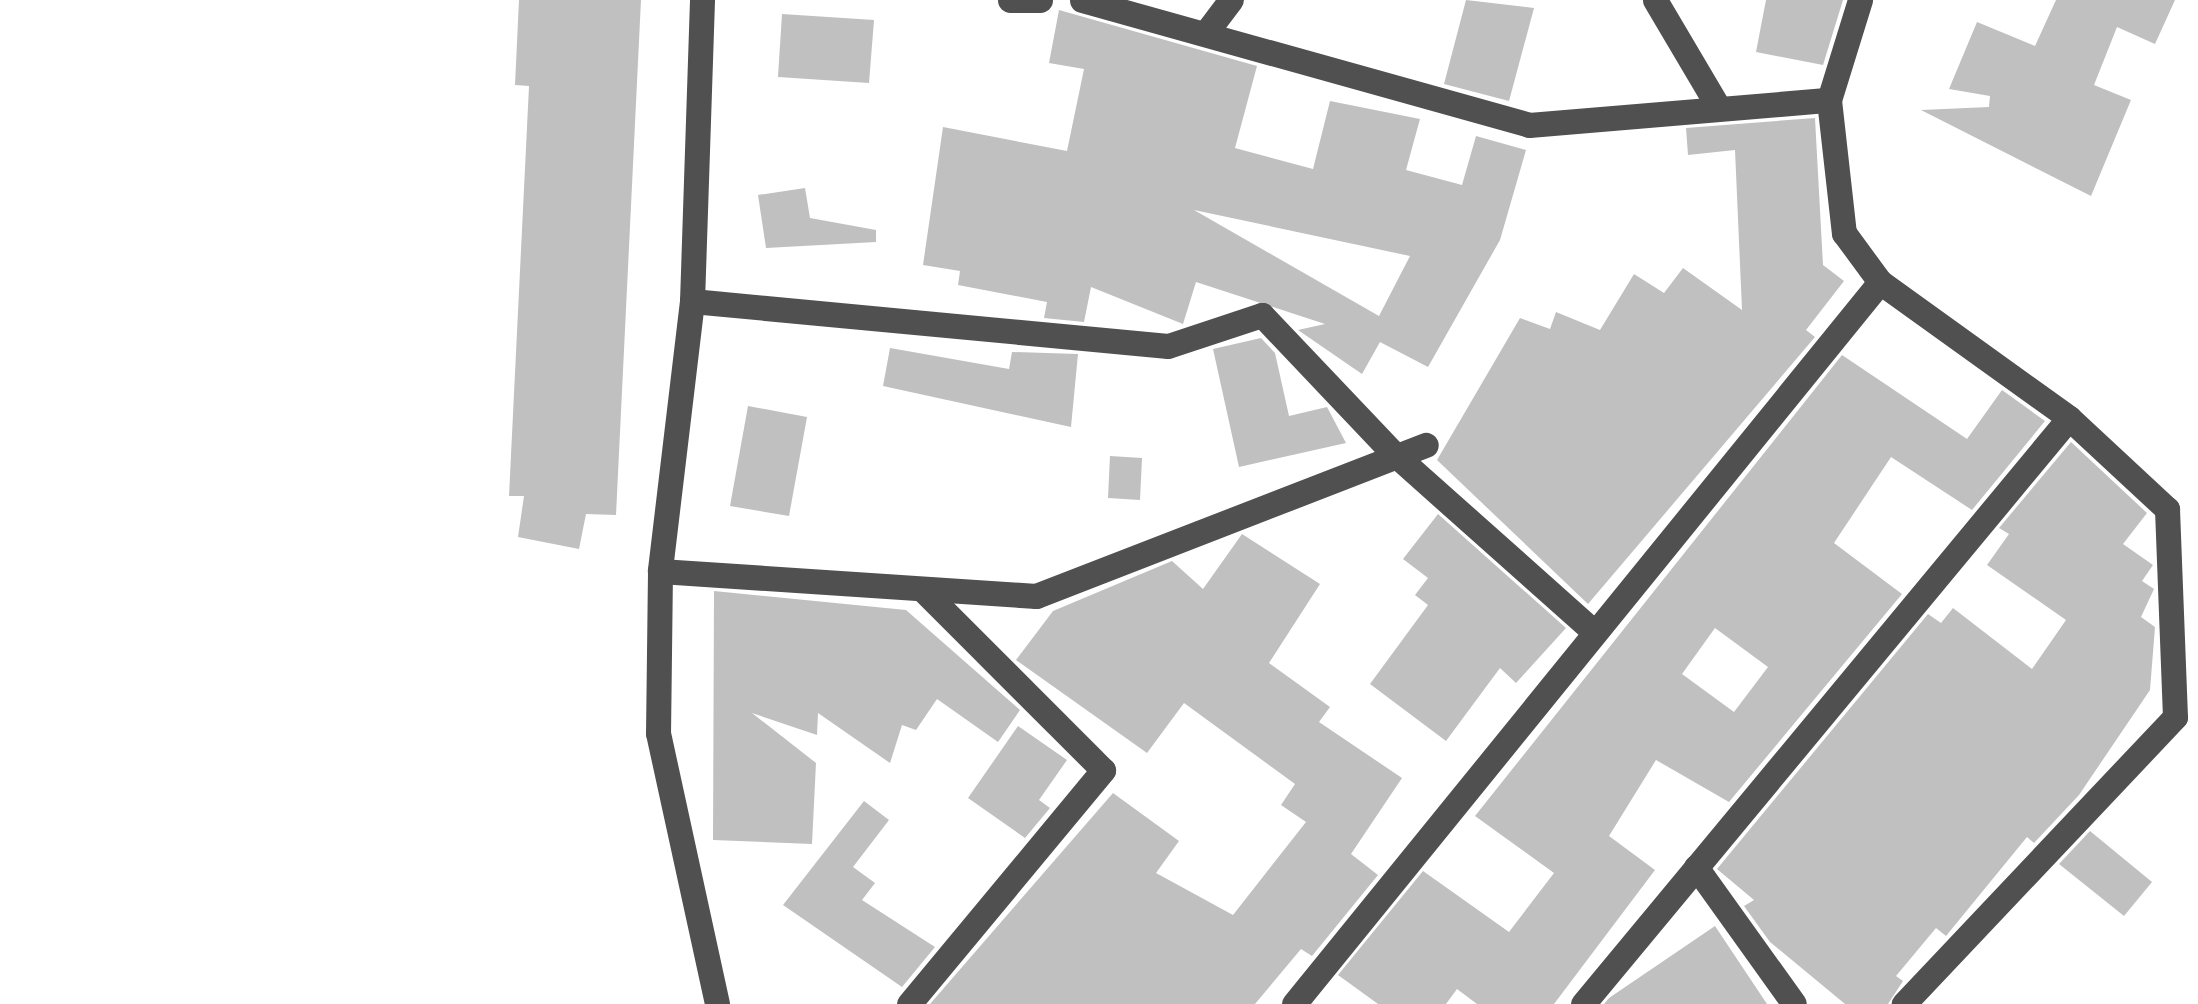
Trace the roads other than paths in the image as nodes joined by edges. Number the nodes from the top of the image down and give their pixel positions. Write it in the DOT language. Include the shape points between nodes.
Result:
graph roads {
  1 [pos="702,0"];
  2 [pos="1010,0"];
  3 [pos="1040,0"];
  4 [pos="1082,0"];
  5 [pos="1231,0"];
  6 [pos="1656,0"];
  7 [pos="1860,0"];
  8 [pos="1208,30"];
  9 [pos="1829,100"];
  10 [pos="1717,104"];
  11 [pos="1880,282"];
  12 [pos="692,301"];
  13 [pos="2069,418"];
  14 [pos="1426,444"];
  15 [pos="1392,451"];
  16 [pos="660,571"];
  17 [pos="922,590"];
  18 [pos="1594,632"];
  19 [pos="1696,867"];
  20 [pos="717,1004"];
  21 [pos="909,1004"];
  22 [pos="1294,1004"];
  23 [pos="1584,1004"];
  24 [pos="1794,1004"];
  25 [pos="1904,1004"];
  1 -- 12 [label="street"];
  2 -- 3 [label="street"];
  4 -- 8 [label="street"];
  5 -- 8 [label="street"];
  6 -- 10 [label="street"];
  7 -- 9 [label="street"];
  8 -- 10 [label="street" via="1528,125"];
  9 -- 10 [label="street"];
  9 -- 11 [label="street" via="1844,232"];
  11 -- 13 [label="street"];
  11 -- 18 [label="street"];
  12 -- 15 [label="street" via="1168,346 1262,315"];
  12 -- 16 [label="street"];
  13 -- 19 [label="street"];
  13 -- 25 [label="street" via="2167,509 2175,717"];
  14 -- 15 [label="street"];
  15 -- 17 [label="street" via="1036,596"];
  15 -- 18 [label="street"];
  16 -- 17 [label="street"];
  16 -- 20 [label="street" via="658,732"];
  17 -- 21 [label="street" via="1103,770"];
  18 -- 22 [label="street"];
  19 -- 23 [label="street"];
  19 -- 24 [label="street"];
}
